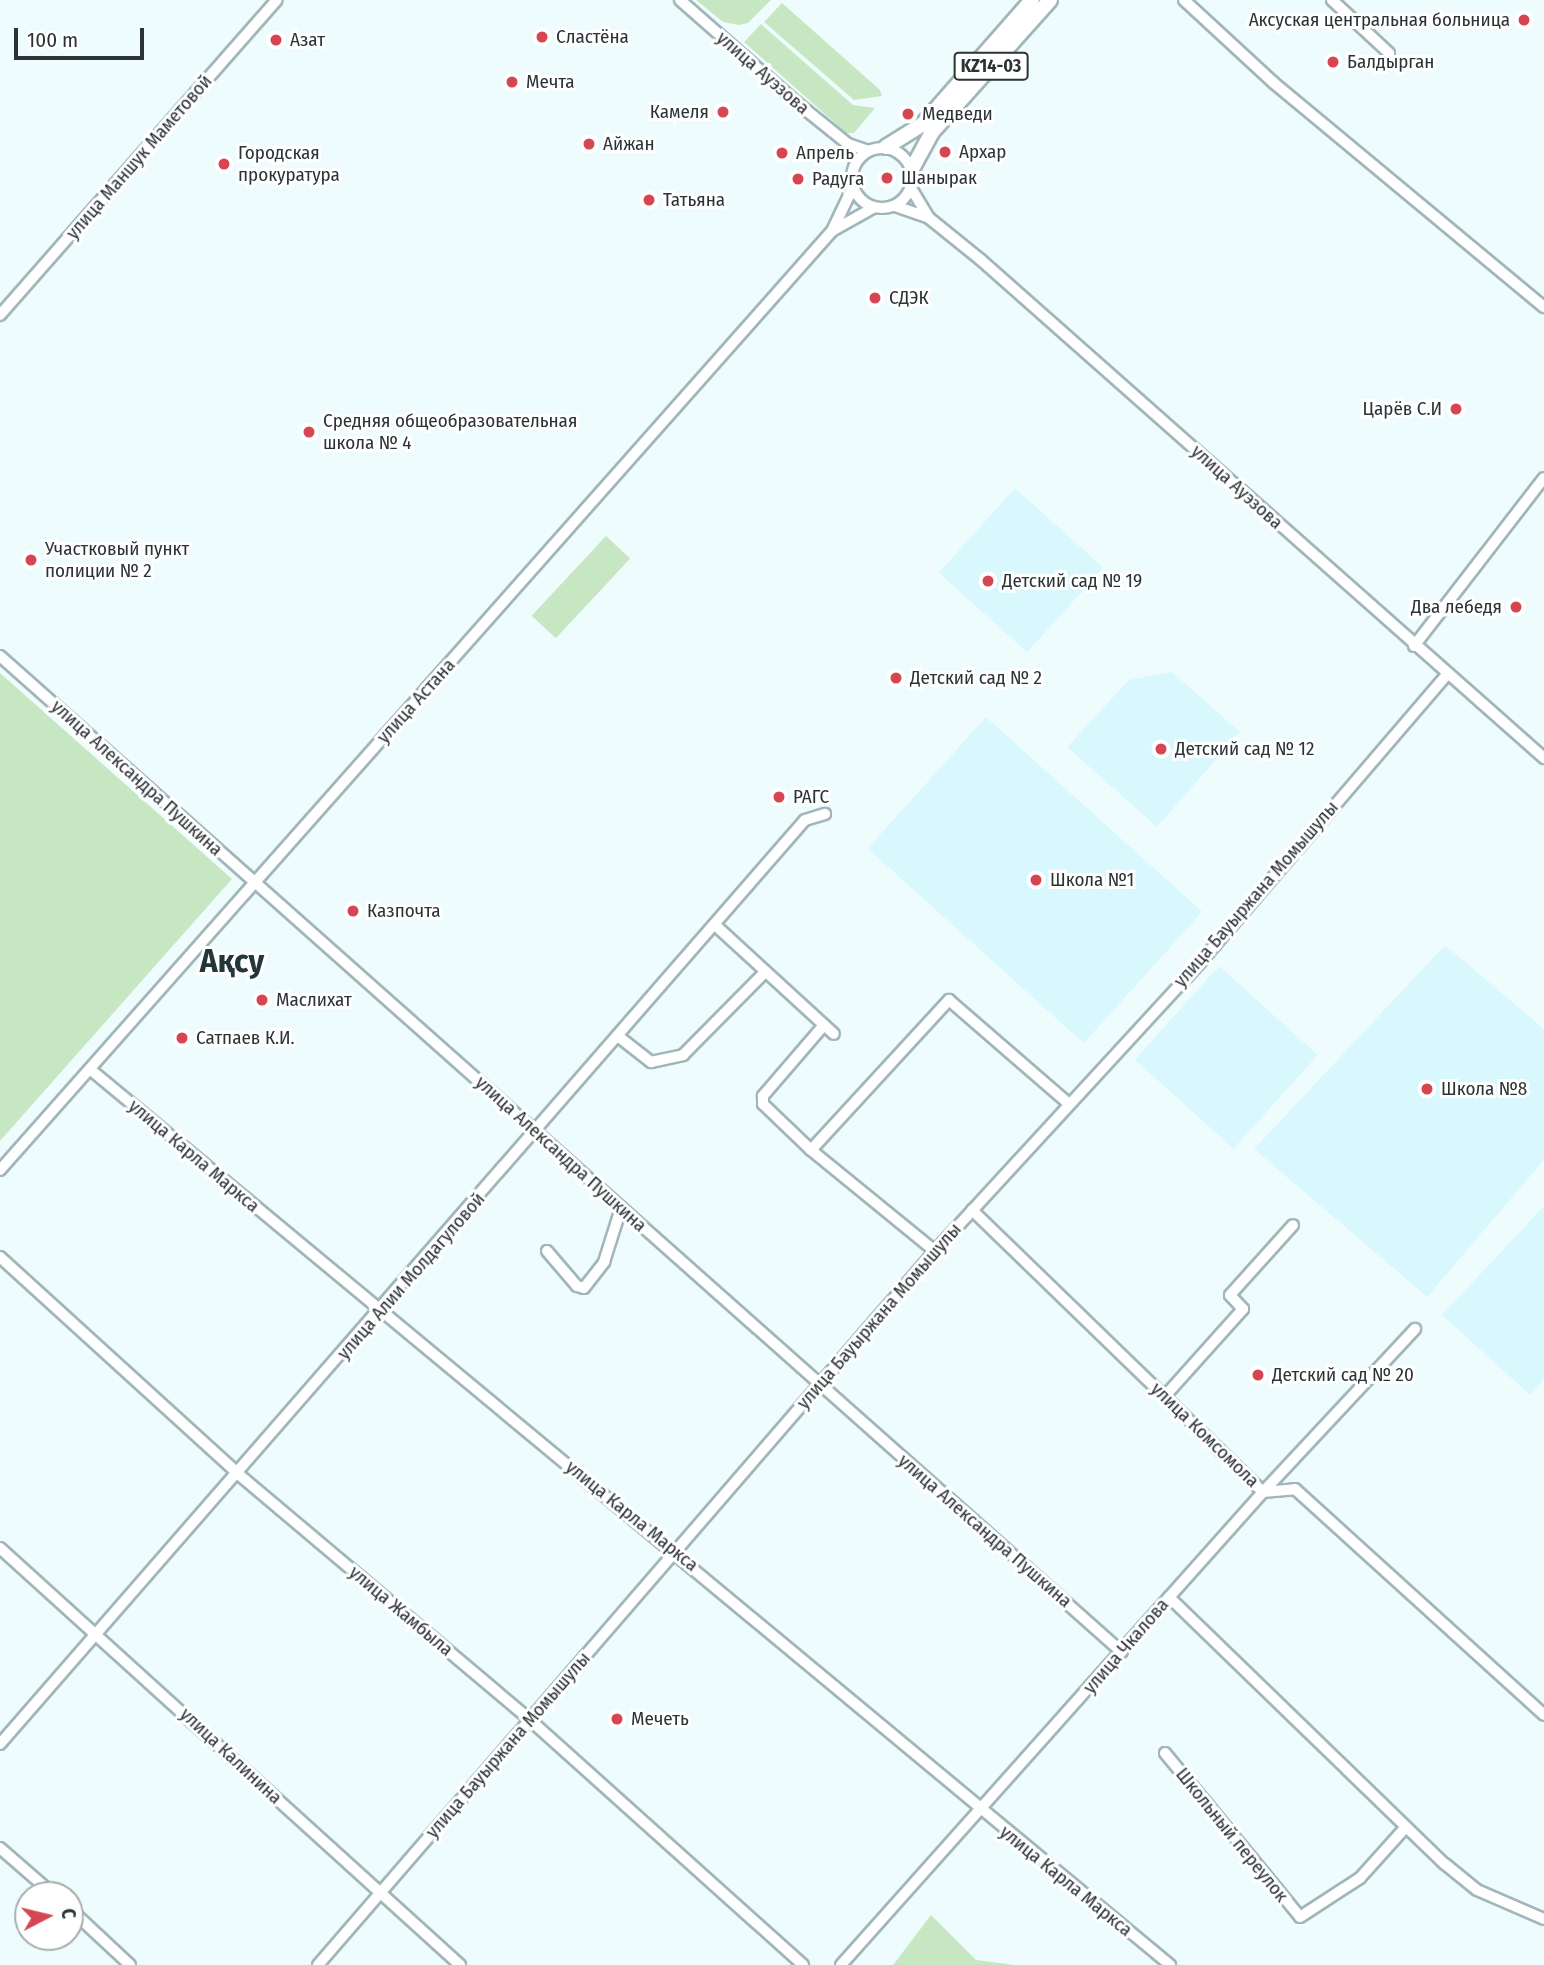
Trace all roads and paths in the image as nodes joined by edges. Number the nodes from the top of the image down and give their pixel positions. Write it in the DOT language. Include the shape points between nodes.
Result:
graph roads {
  1 [pos="277,0"];
  2 [pos="680,0"];
  3 [pos="1032,0"];
  4 [pos="1050,0"];
  5 [pos="1184,0"];
  6 [pos="1332,0"];
  7 [pos="1389,53"];
  8 [pos="848,144"];
  9 [pos="886,148"];
  10 [pos="868,151"];
  11 [pos="853,169"];
  12 [pos="912,169"];
  13 [pos="853,187"];
  14 [pos="911,188"];
  15 [pos="895,206"];
  16 [pos="873,208"];
  17 [pos="929,218"];
  18 [pos="832,231"];
  19 [pos="1544,307"];
  20 [pos="0,314"];
  21 [pos="1544,478"];
  22 [pos="1414,646"];
  23 [pos="0,656"];
  24 [pos="1447,674"];
  25 [pos="1544,758"];
  26 [pos="825,814"];
  27 [pos="254,884"];
  28 [pos="715,925"];
  29 [pos="765,972"];
  30 [pos="824,1025"];
  31 [pos="834,1034"];
  32 [pos="619,1037"];
  33 [pos="92,1070"];
  34 [pos="1068,1103"];
  35 [pos="537,1130"];
  36 [pos="811,1150"];
  37 [pos="0,1170"];
  38 [pos="621,1208"];
  39 [pos="972,1210"];
  40 [pos="1293,1225"];
  41 [pos="547,1251"];
  42 [pos="934,1251"];
  43 [pos="0,1257"];
  44 [pos="381,1312"];
  45 [pos="1415,1329"];
  46 [pos="819,1385"];
  47 [pos="1165,1396"];
  48 [pos="237,1473"];
  49 [pos="1264,1492"];
  50 [pos="0,1548"];
  51 [pos="677,1553"];
  52 [pos="1169,1597"];
  53 [pos="97,1633"];
  54 [pos="1122,1652"];
  55 [pos="1544,1715"];
  56 [pos="529,1719"];
  57 [pos="0,1744"];
  58 [pos="1165,1753"];
  59 [pos="979,1811"];
  60 [pos="1405,1828"];
  61 [pos="0,1848"];
  62 [pos="38,1881"];
  63 [pos="379,1893"];
  64 [pos="1544,1919"];
  65 [pos="84,1922"];
  66 [pos="130,1965"];
  67 [pos="318,1965"];
  68 [pos="460,1965"];
  69 [pos="803,1965"];
  70 [pos="841,1965"];
  71 [pos="1170,1965"];
  1 -- 20 [label="street, улица Маншук Маметовой"];
  2 -- 8 [label="street, улица Ауэзова"];
  3 -- 9 [label="main road, KZ14-03" via="923,124"];
  4 -- 12 [label="main road, KZ14-03" via="932,132"];
  5 -- 19 [label="street" via="1274,83"];
  6 -- 7 [label="street"];
  8 -- 10 [label="street"];
  8 -- 11 [label="street"];
  9 -- 10 [label="street"];
  9 -- 12 [label="street" via="902,155"];
  10 -- 11 [label="street"];
  11 -- 13 [label="street"];
  12 -- 14 [label="street"];
  13 -- 16 [label="street" via="860,200"];
  13 -- 18 [label="street"];
  14 -- 15 [label="street"];
  14 -- 17 [label="street"];
  15 -- 16 [label="street"];
  15 -- 17 [label="street"];
  16 -- 18 [label="street"];
  17 -- 22 [label="street, улица Ауэзова"];
  18 -- 27 [label="street, улица Астана"];
  21 -- 22 [label="street"];
  22 -- 24 [label="street, улица Ауэзова"];
  23 -- 27 [label="street, улица Александра Пушкина"];
  24 -- 25 [label="street, улица Ауэзова"];
  24 -- 34 [label="street, улица Бауыржана Момышулы" via="1203,958"];
  26 -- 28 [label="street, улица Алии Молдагуловой" via="805,820"];
  27 -- 33 [label="street, улица Астана"];
  27 -- 35 [label="street, улица Александра Пушкина"];
  28 -- 29 [label="street"];
  28 -- 32 [label="street, улица Алии Молдагуловой"];
  29 -- 30 [label="street"];
  29 -- 32 [label="street" via="683,1055 651,1062"];
  30 -- 31 [label="street"];
  30 -- 36 [label="street" via="763,1096 763,1104"];
  32 -- 35 [label="street, улица Алии Молдагуловой"];
  33 -- 37 [label="street, улица Астана"];
  33 -- 44 [label="street, улица Карла Маркса"];
  34 -- 36 [label="street" via="949,1000"];
  34 -- 39 [label="street, улица Бауыржана Момышулы"];
  35 -- 38 [label="street, улица Александра Пушкина"];
  35 -- 44 [label="street, улица Алии Молдагуловой"];
  36 -- 42 [label="street"];
  38 -- 41 [label="street" via="604,1262 584,1288 577,1286"];
  38 -- 46 [label="street, улица Александра Пушкина"];
  39 -- 42 [label="street, улица Бауыржана Момышулы"];
  39 -- 47 [label="street, улица Комсомола"];
  40 -- 47 [label="street" via="1230,1295 1243,1309"];
  42 -- 46 [label="street, улица Бауыржана Момышулы"];
  43 -- 48 [label="street, улица Жамбыла"];
  44 -- 48 [label="street, улица Алии Молдагуловой"];
  44 -- 51 [label="street, улица Карла Маркса"];
  45 -- 49 [label="street, улица Чкалова"];
  46 -- 51 [label="street, улица Бауыржана Момышулы"];
  46 -- 54 [label="street, улица Александра Пушкина"];
  47 -- 49 [label="street, улица Комсомола"];
  48 -- 53 [label="street, улица Алии Молдагуловой"];
  48 -- 56 [label="street, улица Жамбыла"];
  49 -- 52 [label="street, улица Чкалова"];
  49 -- 55 [label="street, улица Комсомола" via="1295,1489"];
  50 -- 53 [label="street, улица Калинина"];
  51 -- 56 [label="street, улица Бауыржана Момышулы"];
  51 -- 59 [label="street, улица Карла Маркса"];
  52 -- 54 [label="street, улица Чкалова"];
  52 -- 60 [label="street"];
  53 -- 57 [label="street, улица Алии Молдагуловой"];
  53 -- 63 [label="street, улица Калинина"];
  54 -- 59 [label="street, улица Чкалова"];
  56 -- 63 [label="street, улица Бауыржана Момышулы"];
  56 -- 69 [label="street, улица Жамбыла"];
  58 -- 60 [label="street, Школьный переулок" via="1300,1917 1360,1878"];
  59 -- 70 [label="street, улица Чкалова"];
  59 -- 71 [label="street, улица Карла Маркса"];
  60 -- 64 [label="street" via="1477,1889"];
  61 -- 62 [label="street"];
  63 -- 67 [label="street, улица Бауыржана Момышулы"];
  63 -- 68 [label="street, улица Калинина"];
  65 -- 66 [label="street"];
}
